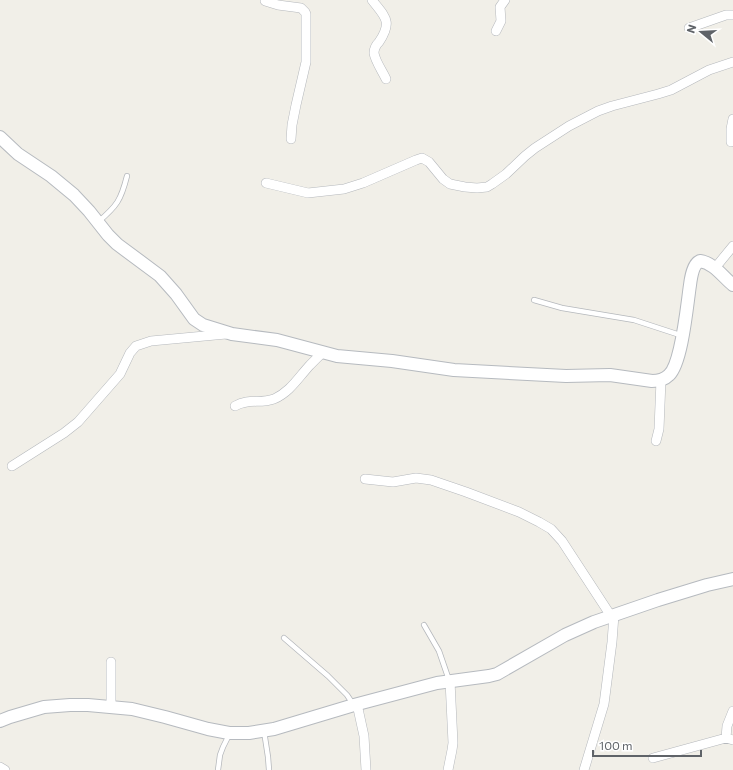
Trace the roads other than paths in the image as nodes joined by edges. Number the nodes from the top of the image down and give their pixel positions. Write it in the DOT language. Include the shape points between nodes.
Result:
graph roads {
  1 [pos="262,0"];
  2 [pos="372,0"];
  3 [pos="505,0"];
  4 [pos="733,14"];
  5 [pos="689,28"];
  6 [pos="496,31"];
  7 [pos="733,62"];
  8 [pos="386,79"];
  9 [pos="733,119"];
  10 [pos="0,137"];
  11 [pos="291,139"];
  12 [pos="731,142"];
  13 [pos="127,176"];
  14 [pos="266,183"];
  15 [pos="98,222"];
  16 [pos="733,246"];
  17 [pos="714,268"];
  18 [pos="733,285"];
  19 [pos="534,300"];
  20 [pos="232,334"];
  21 [pos="683,336"];
  22 [pos="323,352"];
  23 [pos="661,380"];
  24 [pos="235,406"];
  25 [pos="656,441"];
  26 [pos="12,466"];
  27 [pos="365,479"];
  28 [pos="733,579"];
  29 [pos="612,615"];
  30 [pos="424,625"];
  31 [pos="284,638"];
  32 [pos="111,662"];
  33 [pos="450,681"];
  34 [pos="355,705"];
  35 [pos="111,707"];
  36 [pos="733,711"];
  37 [pos="0,721"];
  38 [pos="264,731"];
  39 [pos="230,733"];
  40 [pos="729,739"];
  41 [pos="653,758"];
  42 [pos="0,767"];
  43 [pos="4,770"];
  44 [pos="218,770"];
  45 [pos="269,770"];
  46 [pos="366,770"];
  47 [pos="448,770"];
  48 [pos="584,770"];
  1 -- 11 [label="street" via="301,8 306,14 306,62"];
  2 -- 8 [label="street" via="386,22 386,28 374,51"];
  3 -- 6 [label="street" via="500,7 501,21"];
  4 -- 5 [label="street"];
  7 -- 14 [label="street" via="709,70 671,90 612,106 569,126 535,148 487,187 465,188 450,184 422,158 344,189 308,193"];
  9 -- 12 [label="street"];
  10 -- 15 [label="street" via="18,154 64,186"];
  13 -- 15 [label="lane" via="115,206"];
  15 -- 20 [label="street" via="117,244 160,276 198,322"];
  16 -- 17 [label="street"];
  17 -- 18 [label="street"];
  17 -- 21 [label="street" via="702,261 695,266"];
  19 -- 21 [label="lane" via="562,308 629,319"];
  20 -- 22 [label="street" via="277,340"];
  20 -- 26 [label="street" via="151,341 136,346 120,374 78,422"];
  21 -- 23 [label="street" via="676,365 669,375"];
  22 -- 23 [label="street" via="337,356 454,370 566,376 605,375"];
  22 -- 24 [label="street" via="282,395 267,401 247,401"];
  23 -- 25 [label="street" via="659,429"];
  27 -- 29 [label="street" via="393,482 418,478 431,480 535,519 558,536"];
  28 -- 29 [label="street"];
  29 -- 33 [label="street" via="565,635 497,674"];
  29 -- 48 [label="street" via="612,642 604,704"];
  30 -- 33 [label="lane" via="439,651"];
  31 -- 34 [label="lane" via="328,676"];
  32 -- 35 [label="street"];
  33 -- 34 [label="street"];
  33 -- 47 [label="street" via="453,743"];
  34 -- 38 [label="street"];
  34 -- 46 [label="street" via="364,736"];
  35 -- 37 [label="street" via="44,707"];
  35 -- 39 [label="street" via="132,709 208,730"];
  36 -- 40 [label="street" via="727,726"];
  38 -- 39 [label="street"];
  38 -- 45 [label="lane"];
  39 -- 44 [label="lane" via="220,755"];
  40 -- 41 [label="street"];
  42 -- 43 [label="street"];
}
